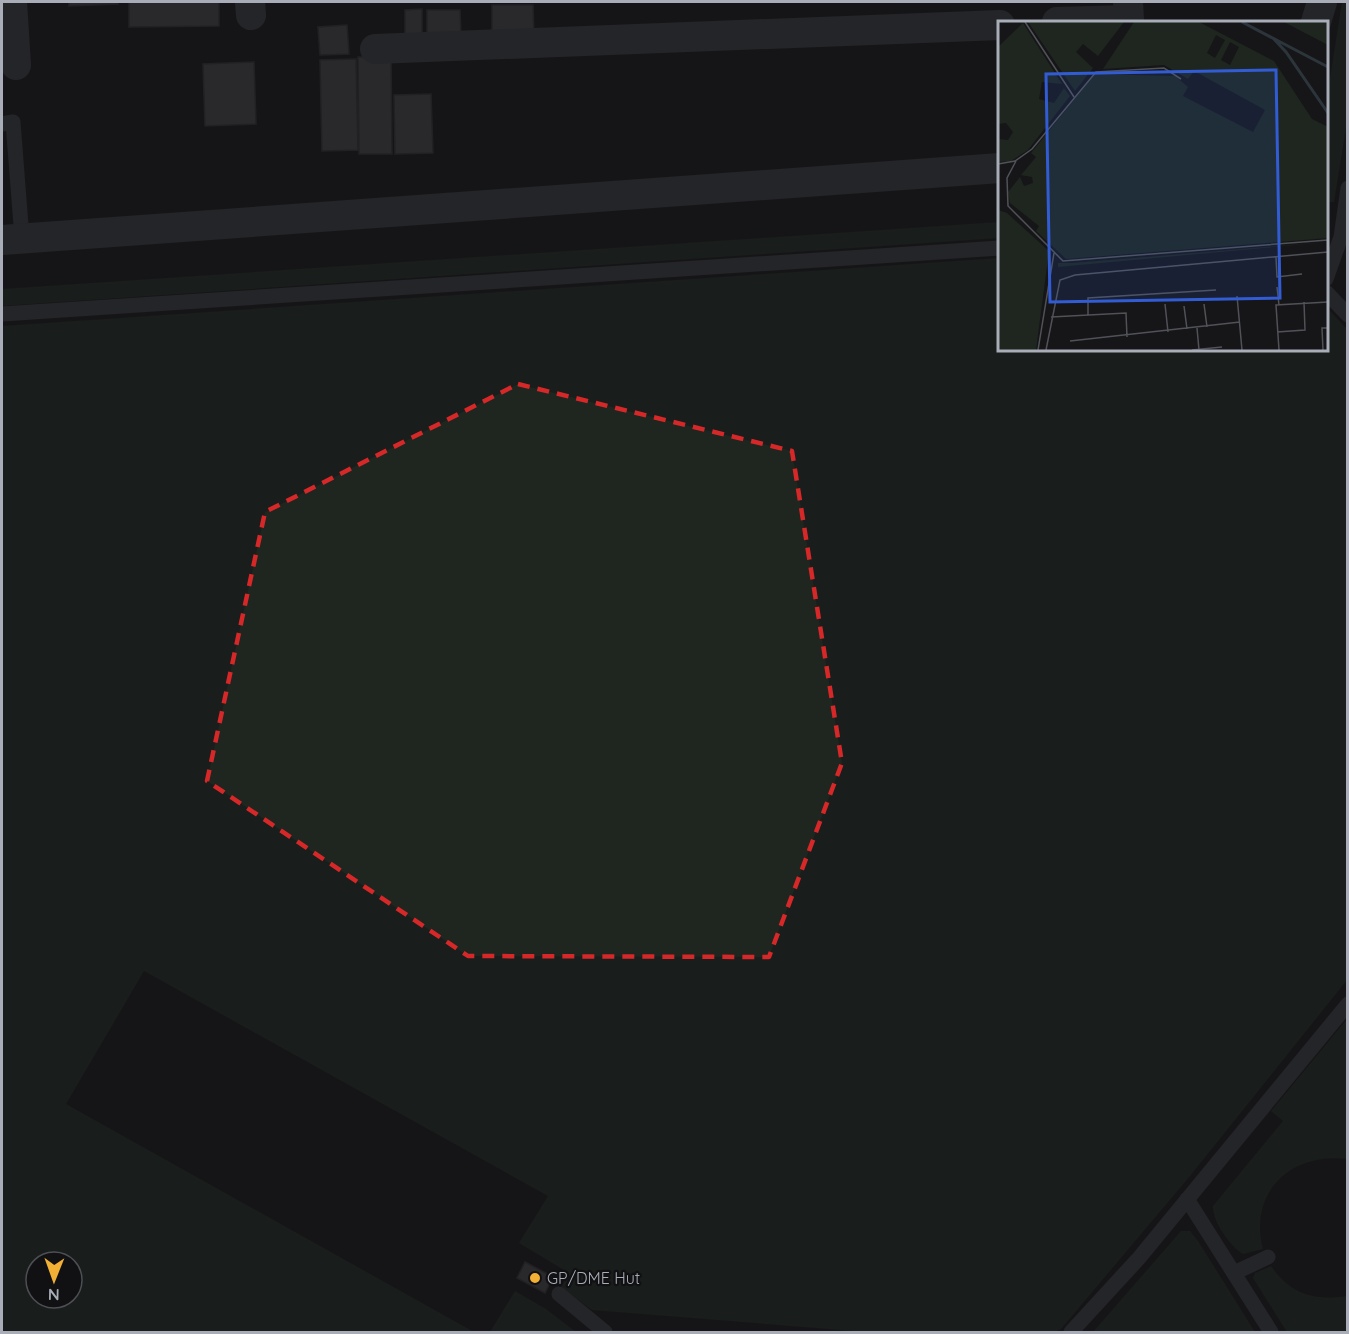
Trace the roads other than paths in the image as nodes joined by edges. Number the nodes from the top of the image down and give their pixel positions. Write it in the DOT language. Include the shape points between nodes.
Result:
graph roads {
  1 [pos="12,2"];
  2 [pos="1128,2"];
  3 [pos="1322,2"];
  4 [pos="1093,21"];
  5 [pos="1316,21"];
  6 [pos="998,25"];
  7 [pos="375,49"];
  8 [pos="16,65"];
  9 [pos="2,124"];
  10 [pos="998,168"];
  11 [pos="1347,188"];
  12 [pos="12,239"];
  13 [pos="998,248"];
  14 [pos="1328,273"];
  15 [pos="1328,294"];
  16 [pos="2,314"];
  17 [pos="1347,315"];
  18 [pos="1347,1004"];
  19 [pos="1187,1199"];
  20 [pos="1268,1257"];
  21 [pos="1234,1273"];
  22 [pos="559,1294"];
  23 [pos="605,1332"];
  24 [pos="1071,1332"];
  25 [pos="1272,1332"];
  1 -- 8 [label="street"];
  2 -- 4 [label="street" via="1129,20"];
  3 -- 5 [label="street"];
  6 -- 7 [label="street"];
  9 -- 12 [label="lane" via="13,122"];
  10 -- 12 [label="street"];
  11 -- 14 [label="lane" via="1341,237"];
  13 -- 16 [label="lane"];
  15 -- 17 [label="lane"];
  18 -- 19 [label="lane"];
  19 -- 21 [label="lane"];
  19 -- 24 [label="lane"];
  20 -- 21 [label="lane"];
  21 -- 25 [label="lane"];
  22 -- 23 [label="lane"];
}
